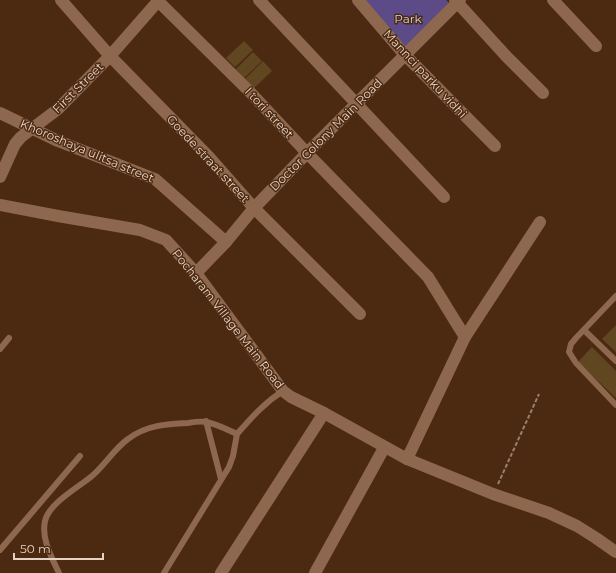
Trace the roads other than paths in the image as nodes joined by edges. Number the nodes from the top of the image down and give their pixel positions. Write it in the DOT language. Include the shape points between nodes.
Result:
graph roads {
  1 [pos="61,0"];
  2 [pos="259,0"];
  3 [pos="358,0"];
  4 [pos="553,0"];
  5 [pos="159,1"];
  6 [pos="458,1"];
  7 [pos="596,46"];
  8 [pos="405,55"];
  9 [pos="110,56"];
  10 [pos="543,93"];
  11 [pos="356,104"];
  12 [pos="0,113"];
  13 [pos="32,128"];
  14 [pos="495,146"];
  15 [pos="307,153"];
  16 [pos="0,177"];
  17 [pos="444,197"];
  18 [pos="0,205"];
  19 [pos="254,208"];
  20 [pos="540,222"];
  21 [pos="226,242"];
  22 [pos="196,273"];
  23 [pos="616,296"];
  24 [pos="610,302"];
  25 [pos="616,307"];
  26 [pos="360,314"];
  27 [pos="584,330"];
  28 [pos="465,337"];
  29 [pos="9,338"];
  30 [pos="0,349"];
  31 [pos="616,361"];
  32 [pos="283,391"];
  33 [pos="616,405"];
  34 [pos="324,414"];
  35 [pos="206,421"];
  36 [pos="237,434"];
  37 [pos="384,448"];
  38 [pos="80,456"];
  39 [pos="407,459"];
  40 [pos="221,479"];
  41 [pos="0,550"];
  42 [pos="616,552"];
  43 [pos="59,573"];
  44 [pos="164,573"];
  45 [pos="221,573"];
  46 [pos="315,573"];
  1 -- 9 [label="street, Goede straat street"];
  2 -- 11 [label="street"];
  3 -- 8 [label="street, Mannci parku vidhi"];
  4 -- 7 [label="street"];
  5 -- 9 [label="street, First Street"];
  5 -- 15 [label="street, I tori street"];
  6 -- 8 [label="street, Doctor Colony Main Road"];
  6 -- 10 [label="street" via="506,56"];
  8 -- 11 [label="street, Doctor Colony Main Road"];
  8 -- 14 [label="street, Mannci parku vidhi"];
  9 -- 13 [label="street, First Street" via="58,109"];
  9 -- 19 [label="street, Goede straat street" via="209,157"];
  11 -- 15 [label="street, Doctor Colony Main Road"];
  11 -- 17 [label="street"];
  12 -- 13 [label="street, Khoroshaya ulitsa street"];
  13 -- 16 [label="street, First Street" via="15,144"];
  13 -- 21 [label="street, Khoroshaya ulitsa street" via="58,141 155,179"];
  15 -- 19 [label="street, Doctor Colony Main Road"];
  15 -- 28 [label="street, I tori street" via="428,277"];
  18 -- 22 [label="street, Pocharam Village Main Road" via="140,230 166,240"];
  19 -- 21 [label="street, Doctor Colony Main Road"];
  19 -- 26 [label="street, Goede straat street"];
  20 -- 28 [label="street"];
  21 -- 22 [label="street, Doctor Colony Main Road"];
  22 -- 32 [label="street, Pocharam Village Main Road"];
  23 -- 24 [label="lane"];
  24 -- 25 [label="lane"];
  24 -- 27 [label="lane"];
  27 -- 31 [label="lane"];
  27 -- 33 [label="lane" via="571,344 569,352 576,364"];
  28 -- 39 [label="street"];
  29 -- 30 [label="lane"];
  32 -- 34 [label="street, Pocharam Village Main Road"];
  32 -- 36 [label="lane" via="255,412"];
  34 -- 37 [label="street, Pocharam Village Main Road"];
  34 -- 45 [label="street"];
  35 -- 36 [label="lane"];
  35 -- 40 [label="lane"];
  35 -- 43 [label="lane" via="161,425 137,433 127,439 92,476 54,506 44,523 45,539"];
  36 -- 40 [label="lane" via="233,456"];
  37 -- 39 [label="street, Pocharam Village Main Road"];
  37 -- 46 [label="street"];
  38 -- 41 [label="lane"];
  39 -- 42 [label="street, Pocharam Village Main Road" via="493,494 549,513 578,526"];
  40 -- 44 [label="lane"];
}
